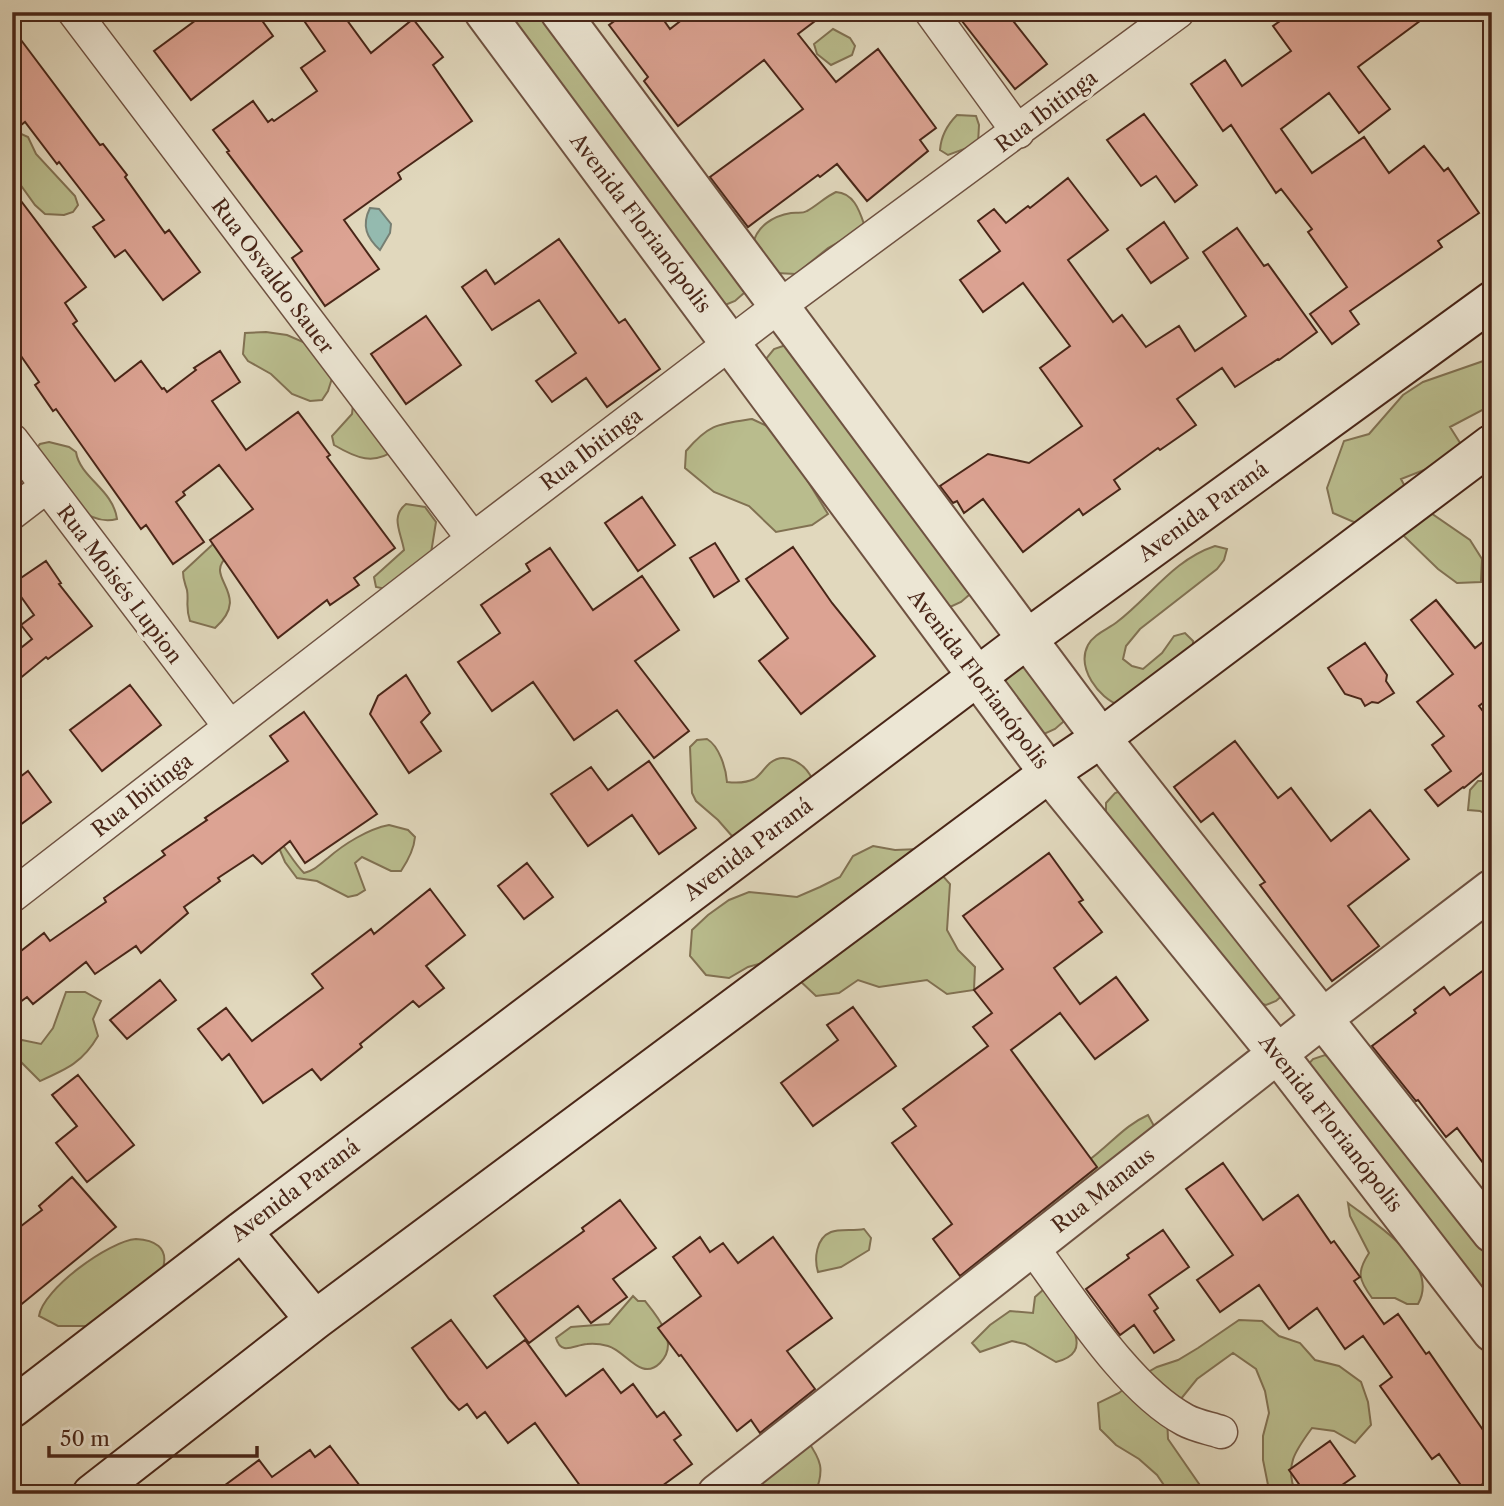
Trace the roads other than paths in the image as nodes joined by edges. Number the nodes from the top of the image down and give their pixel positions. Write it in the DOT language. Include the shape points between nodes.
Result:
graph roads {
  1 [pos="74,12"];
  2 [pos="484,12"];
  3 [pos="560,12"];
  4 [pos="931,12"];
  5 [pos="1178,12"];
  6 [pos="1018,132"];
  7 [pos="1492,301"];
  8 [pos="778,307"];
  9 [pos="731,343"];
  10 [pos="12,440"];
  11 [pos="1492,444"];
  12 [pos="47,487"];
  13 [pos="12,513"];
  14 [pos="473,539"];
  15 [pos="1027,639"];
  16 [pos="977,677"];
  17 [pos="230,727"];
  18 [pos="1101,738"];
  19 [pos="1049,773"];
  20 [pos="1492,889"];
  21 [pos="12,896"];
  22 [pos="1323,1018"];
  23 [pos="1277,1053"];
  24 [pos="242,1231"];
  25 [pos="1492,1233"];
  26 [pos="1032,1247"];
  27 [pos="315,1320"];
  28 [pos="1492,1332"];
  29 [pos="12,1408"];
  30 [pos="1221,1432"];
  31 [pos="92,1494"];
  32 [pos="717,1494"];
  1 -- 14 [label="street, Rua Osvaldo Sauer"];
  2 -- 9 [label="street, Avenida Florianópolis"];
  3 -- 8 [label="street"];
  4 -- 6 [label="street"];
  5 -- 6 [label="street, Rua Ibitinga"];
  6 -- 8 [label="street, Rua Ibitinga"];
  7 -- 15 [label="street, Avenida Paraná"];
  8 -- 9 [label="street, Rua Ibitinga"];
  8 -- 15 [label="street"];
  9 -- 14 [label="street, Rua Ibitinga"];
  9 -- 16 [label="street, Avenida Florianópolis"];
  10 -- 12 [label="street, Rua Moisés Lupion"];
  11 -- 18 [label="street"];
  12 -- 13 [label="street"];
  12 -- 17 [label="street, Rua Moisés Lupion"];
  14 -- 17 [label="street, Rua Ibitinga"];
  15 -- 16 [label="street, Avenida Paraná"];
  15 -- 18 [label="street"];
  16 -- 19 [label="street, Avenida Florianópolis"];
  16 -- 24 [label="street, Avenida Paraná"];
  17 -- 21 [label="street, Rua Ibitinga"];
  18 -- 19 [label="street"];
  18 -- 22 [label="street"];
  19 -- 23 [label="street, Avenida Florianópolis"];
  19 -- 27 [label="street"];
  20 -- 22 [label="street, Rua Manaus"];
  22 -- 23 [label="street, Rua Manaus"];
  22 -- 25 [label="street"];
  23 -- 26 [label="street, Rua Manaus"];
  23 -- 28 [label="street, Avenida Florianópolis"];
  24 -- 27 [label="street"];
  24 -- 29 [label="street, Avenida Paraná"];
  26 -- 30 [label="street" via="1115,1358 1153,1399 1186,1421"];
  26 -- 32 [label="street, Rua Manaus"];
  27 -- 31 [label="street"];
}
